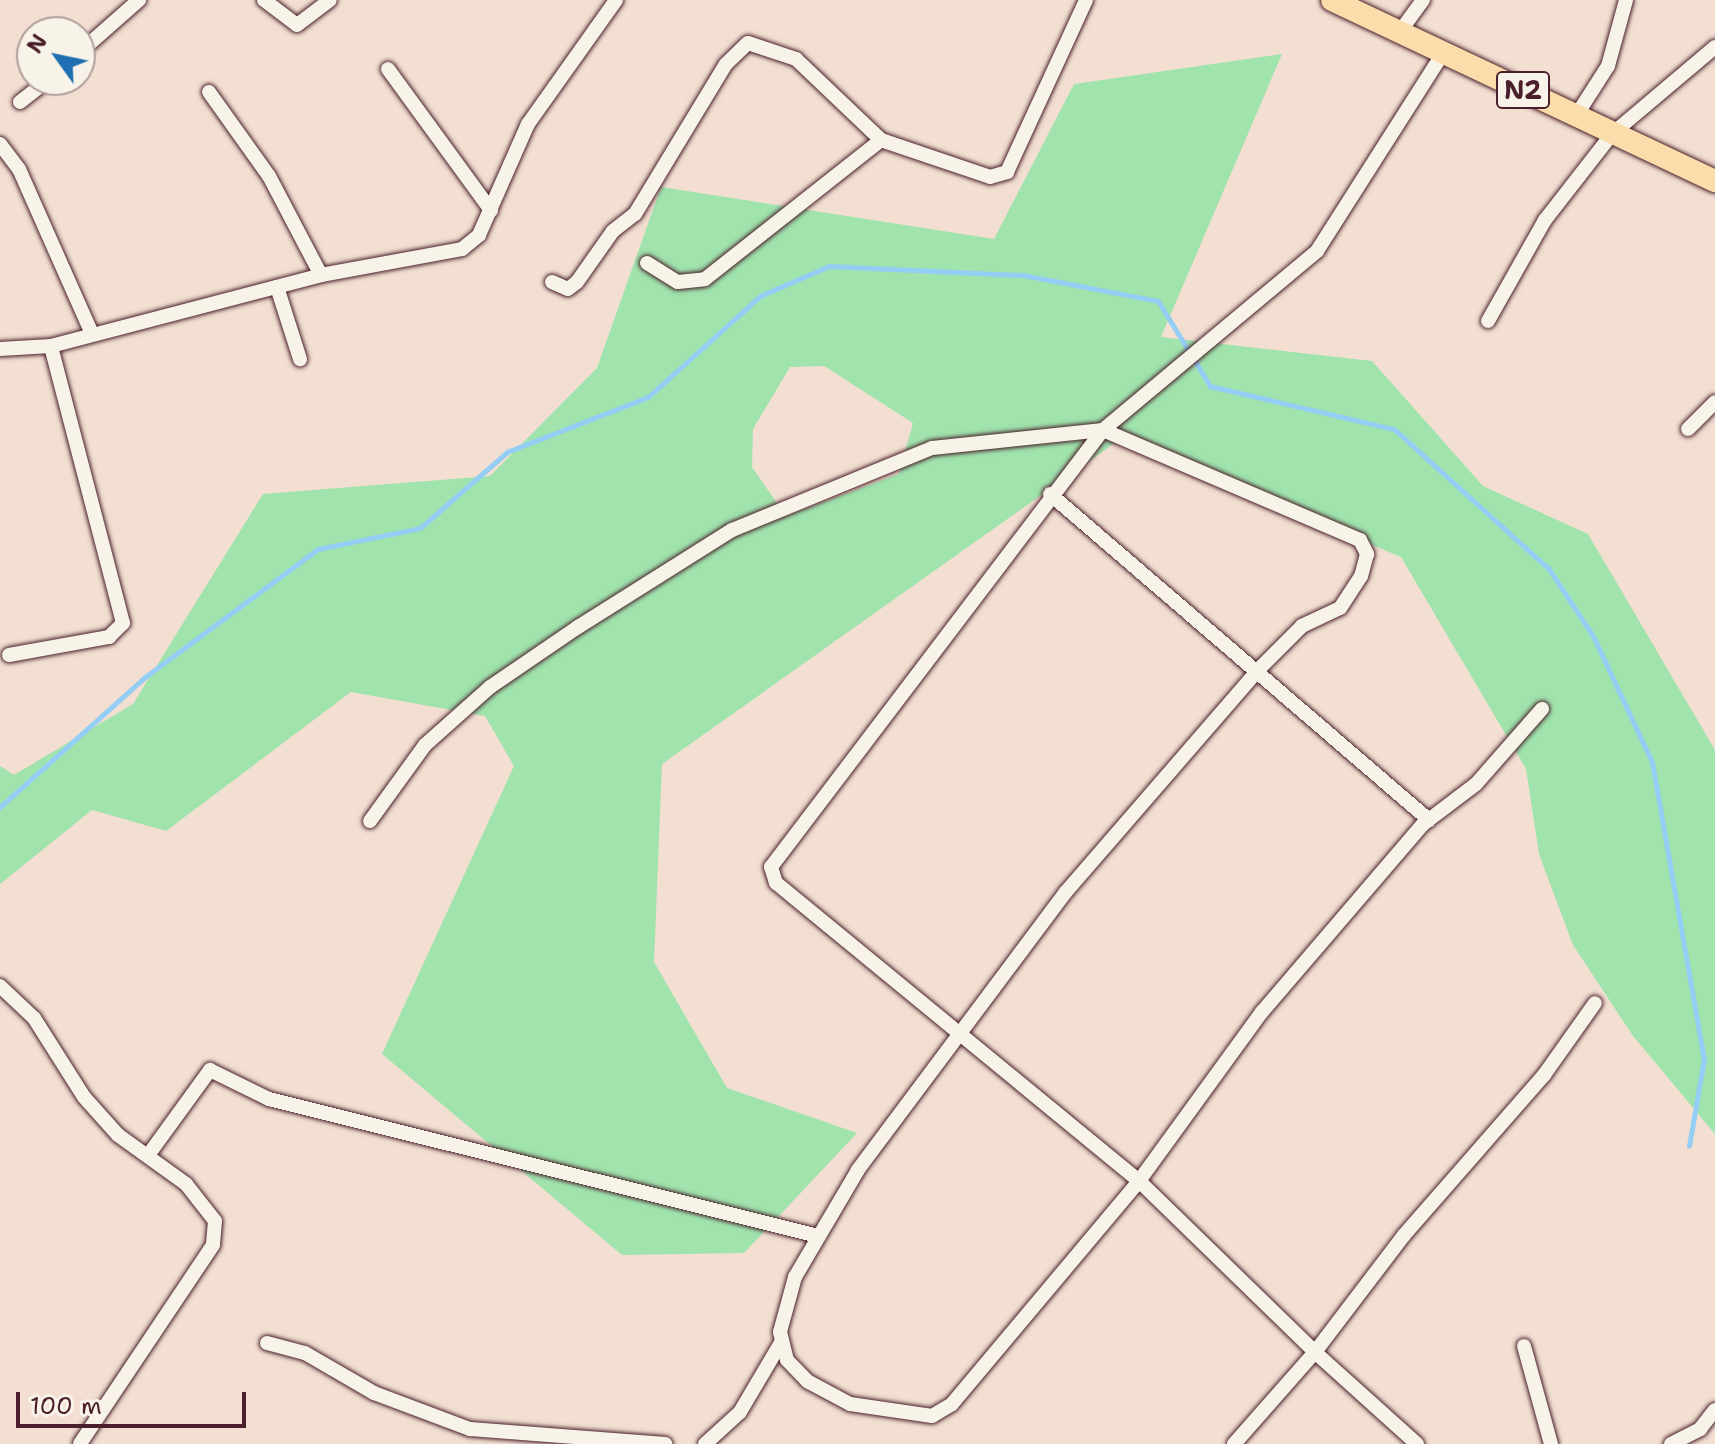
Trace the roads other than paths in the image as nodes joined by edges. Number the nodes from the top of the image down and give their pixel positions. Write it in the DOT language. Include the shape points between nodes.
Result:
graph roads {
  1 [pos="139,0"];
  2 [pos="264,0"];
  3 [pos="330,0"];
  4 [pos="616,0"];
  5 [pos="1086,0"];
  6 [pos="1332,0"];
  7 [pos="1423,0"];
  8 [pos="1626,0"];
  9 [pos="1399,33"];
  10 [pos="96,38"];
  11 [pos="1715,47"];
  12 [pos="1444,52"];
  13 [pos="388,69"];
  14 [pos="209,92"];
  15 [pos="28,96"];
  16 [pos="20,102"];
  17 [pos="1576,116"];
  18 [pos="1612,134"];
  19 [pos="881,140"];
  20 [pos="0,144"];
  21 [pos="1715,181"];
  22 [pos="491,210"];
  23 [pos="647,263"];
  24 [pos="321,275"];
  25 [pos="552,282"];
  26 [pos="277,287"];
  27 [pos="1488,321"];
  28 [pos="92,334"];
  29 [pos="51,346"];
  30 [pos="0,349"];
  31 [pos="300,359"];
  32 [pos="1715,402"];
  33 [pos="1688,429"];
  34 [pos="1103,430"];
  35 [pos="1050,494"];
  36 [pos="9,655"];
  37 [pos="1259,669"];
  38 [pos="1542,709"];
  39 [pos="1429,820"];
  40 [pos="370,821"];
  41 [pos="0,986"];
  42 [pos="1595,1003"];
  43 [pos="961,1033"];
  44 [pos="149,1154"];
  45 [pos="1139,1181"];
  46 [pos="818,1236"];
  47 [pos="782,1341"];
  48 [pos="267,1343"];
  49 [pos="1524,1346"];
  50 [pos="1315,1352"];
  51 [pos="1715,1410"];
  52 [pos="80,1444"];
  53 [pos="665,1444"];
  54 [pos="705,1444"];
  55 [pos="1234,1444"];
  56 [pos="1417,1444"];
  57 [pos="1551,1444"];
  58 [pos="1671,1444"];
  1 -- 10 [label="street"];
  2 -- 3 [label="street" via="297,25"];
  4 -- 22 [label="street" via="528,124"];
  5 -- 19 [label="street" via="1007,172 990,177"];
  6 -- 9 [label="highway, N2"];
  7 -- 9 [label="street"];
  8 -- 17 [label="street" via="1608,66"];
  9 -- 12 [label="highway, N2"];
  11 -- 18 [label="street"];
  12 -- 17 [label="highway, N2"];
  12 -- 34 [label="street" via="1317,251"];
  13 -- 22 [label="street"];
  14 -- 24 [label="street" via="269,176"];
  15 -- 16 [label="street"];
  17 -- 18 [label="highway, N2"];
  18 -- 21 [label="highway, N2"];
  18 -- 27 [label="street" via="1545,220"];
  19 -- 23 [label="street" via="705,279 678,282"];
  19 -- 25 [label="street" via="796,59 748,43 726,64 635,214 613,231 577,282 568,289"];
  20 -- 28 [label="street" via="19,169"];
  22 -- 24 [label="street" via="479,235 438,259"];
  24 -- 26 [label="street"];
  26 -- 28 [label="street"];
  26 -- 31 [label="street"];
  28 -- 29 [label="street"];
  29 -- 30 [label="street"];
  29 -- 36 [label="street" via="123,623 109,637"];
  32 -- 33 [label="street"];
  34 -- 35 [label="street"];
  34 -- 37 [label="street" via="1360,540 1367,554 1361,576 1340,608 1302,626"];
  34 -- 40 [label="street" via="932,448 835,494 732,530 490,687 425,745"];
  35 -- 37 [label="street"];
  35 -- 43 [label="street" via="771,867 776,883"];
  37 -- 39 [label="street"];
  37 -- 43 [label="street" via="1065,893"];
  38 -- 39 [label="street" via="1476,784"];
  39 -- 45 [label="street" via="1262,1012"];
  41 -- 44 [label="street" via="34,1018 84,1097 118,1135"];
  42 -- 50 [label="street" via="1544,1075 1404,1235"];
  43 -- 45 [label="street"];
  43 -- 46 [label="street"];
  44 -- 46 [label="street" via="210,1070 269,1099"];
  44 -- 52 [label="street" via="215,1221 213,1245"];
  45 -- 47 [label="street" via="952,1404 932,1416 850,1404 807,1381 787,1360"];
  45 -- 50 [label="street"];
  46 -- 47 [label="street" via="783,1309"];
  47 -- 54 [label="street" via="740,1412"];
  48 -- 53 [label="street" via="305,1353 374,1393 470,1429"];
  49 -- 57 [label="street"];
  50 -- 55 [label="street"];
  50 -- 56 [label="street"];
  51 -- 58 [label="street" via="1700,1429"];
}
